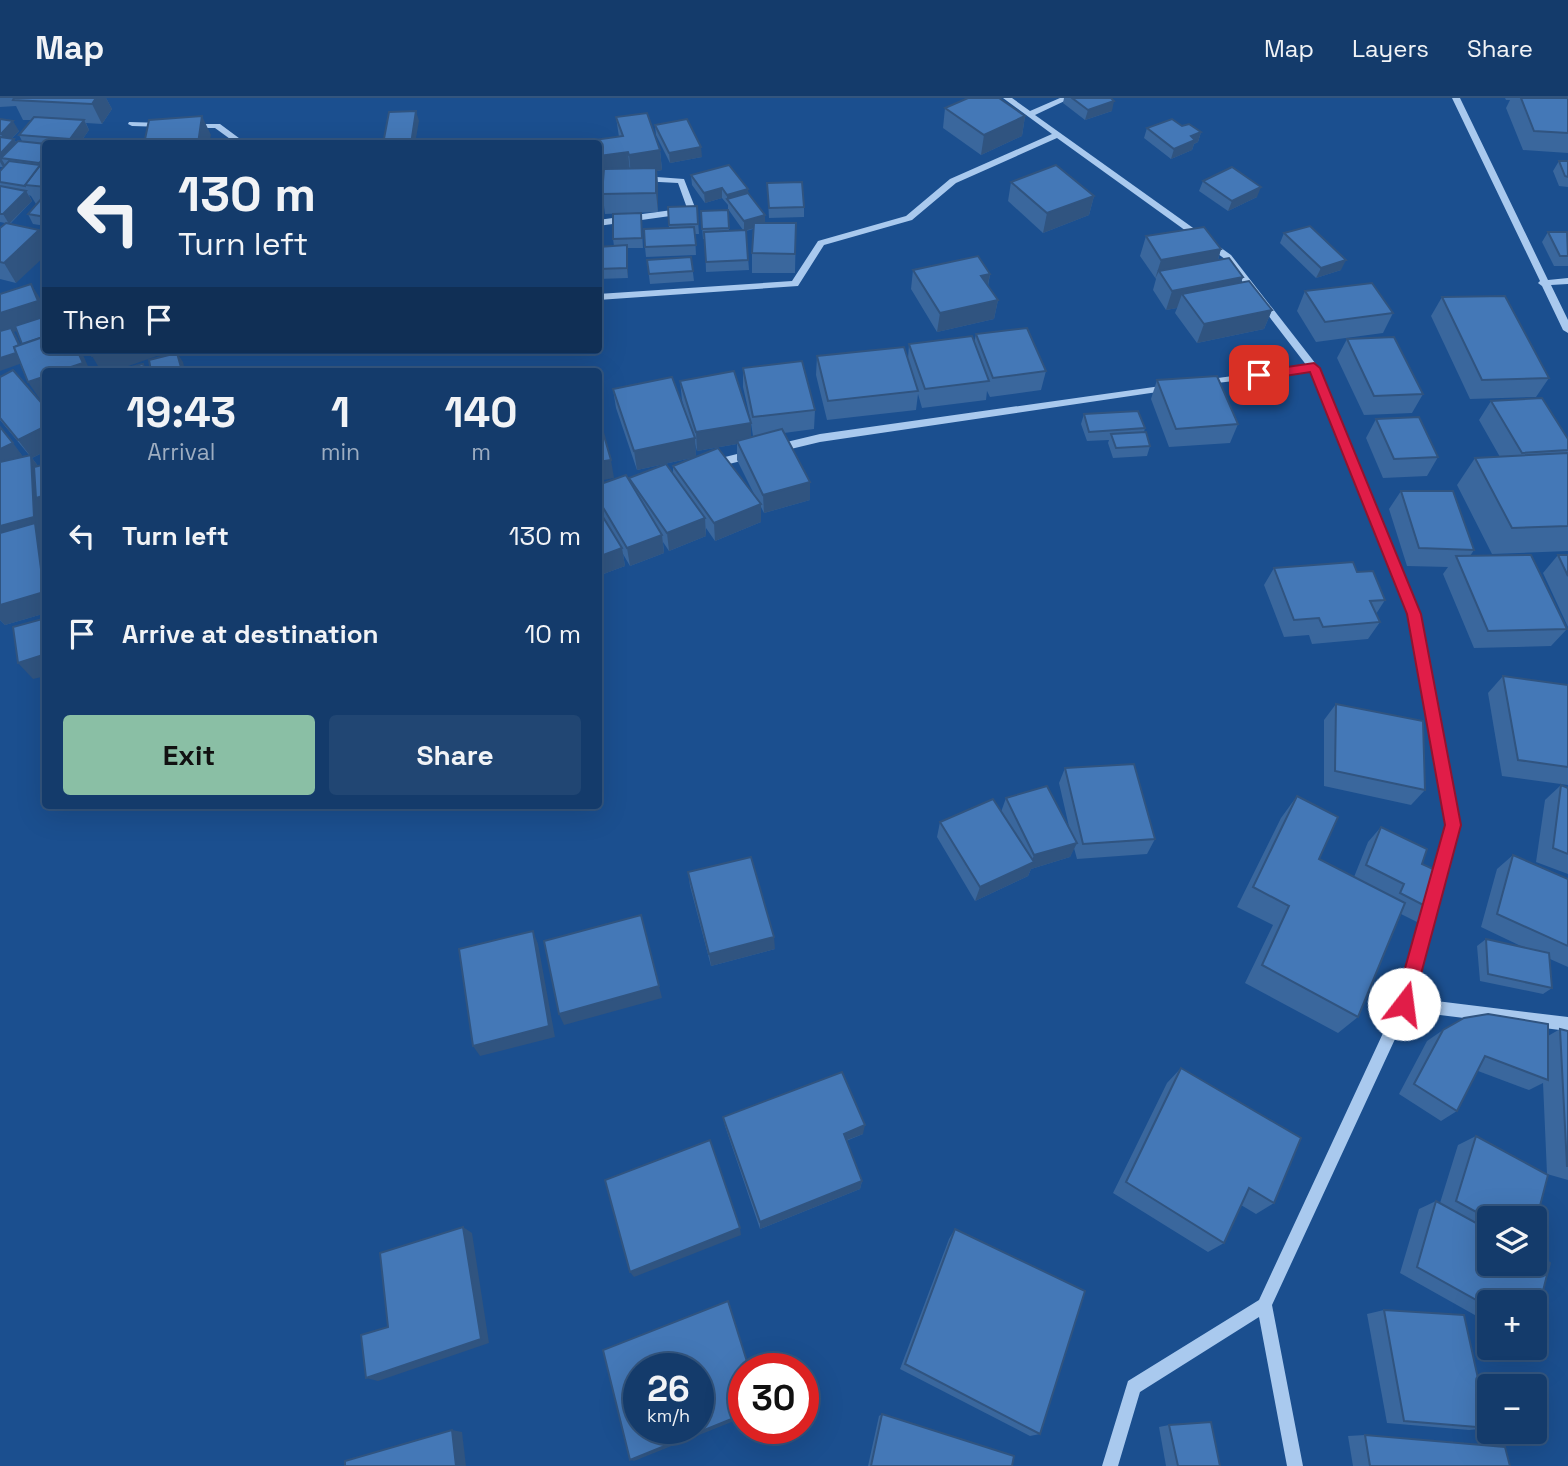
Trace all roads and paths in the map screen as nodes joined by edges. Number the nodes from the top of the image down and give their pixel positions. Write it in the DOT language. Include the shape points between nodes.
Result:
graph roads {
  1 [pos="1007,98"];
  2 [pos="1067,98"];
  3 [pos="1456,98"];
  4 [pos="1030,114"];
  5 [pos="132,124"];
  6 [pos="168,125"];
  7 [pos="180,125"];
  8 [pos="1057,135"];
  9 [pos="237,140"];
  10 [pos="626,179"];
  11 [pos="602,222"];
  12 [pos="1568,281"];
  13 [pos="1543,283"];
  14 [pos="602,296"];
  15 [pos="1568,330"];
  16 [pos="1314,368"];
  17 [pos="1190,385"];
  18 [pos="1177,387"];
  19 [pos="702,466"];
  20 [pos="1404,1004"];
  21 [pos="1568,1024"];
  22 [pos="1264,1305"];
  23 [pos="1110,1466"];
  24 [pos="1295,1466"];
  1 -- 4 [label="street"];
  2 -- 4 [label="street"];
  3 -- 13 [label="street"];
  4 -- 8 [label="street"];
  5 -- 6 [label="street"];
  7 -- 9 [label="street" via="217,126"];
  8 -- 14 [label="street" via="953,181 909,218 821,243 795,284"];
  8 -- 16 [label="street" via="1228,257"];
  10 -- 11 [label="street" via="681,181 692,210"];
  12 -- 13 [label="street"];
  13 -- 15 [label="street"];
  16 -- 17 [label="street"];
  16 -- 20 [label="street" via="1414,614 1453,825"];
  18 -- 19 [label="street" via="820,438"];
  20 -- 21 [label="street"];
  20 -- 22 [label="street"];
  22 -- 23 [label="street" via="1134,1387"];
  22 -- 24 [label="street"];
}
